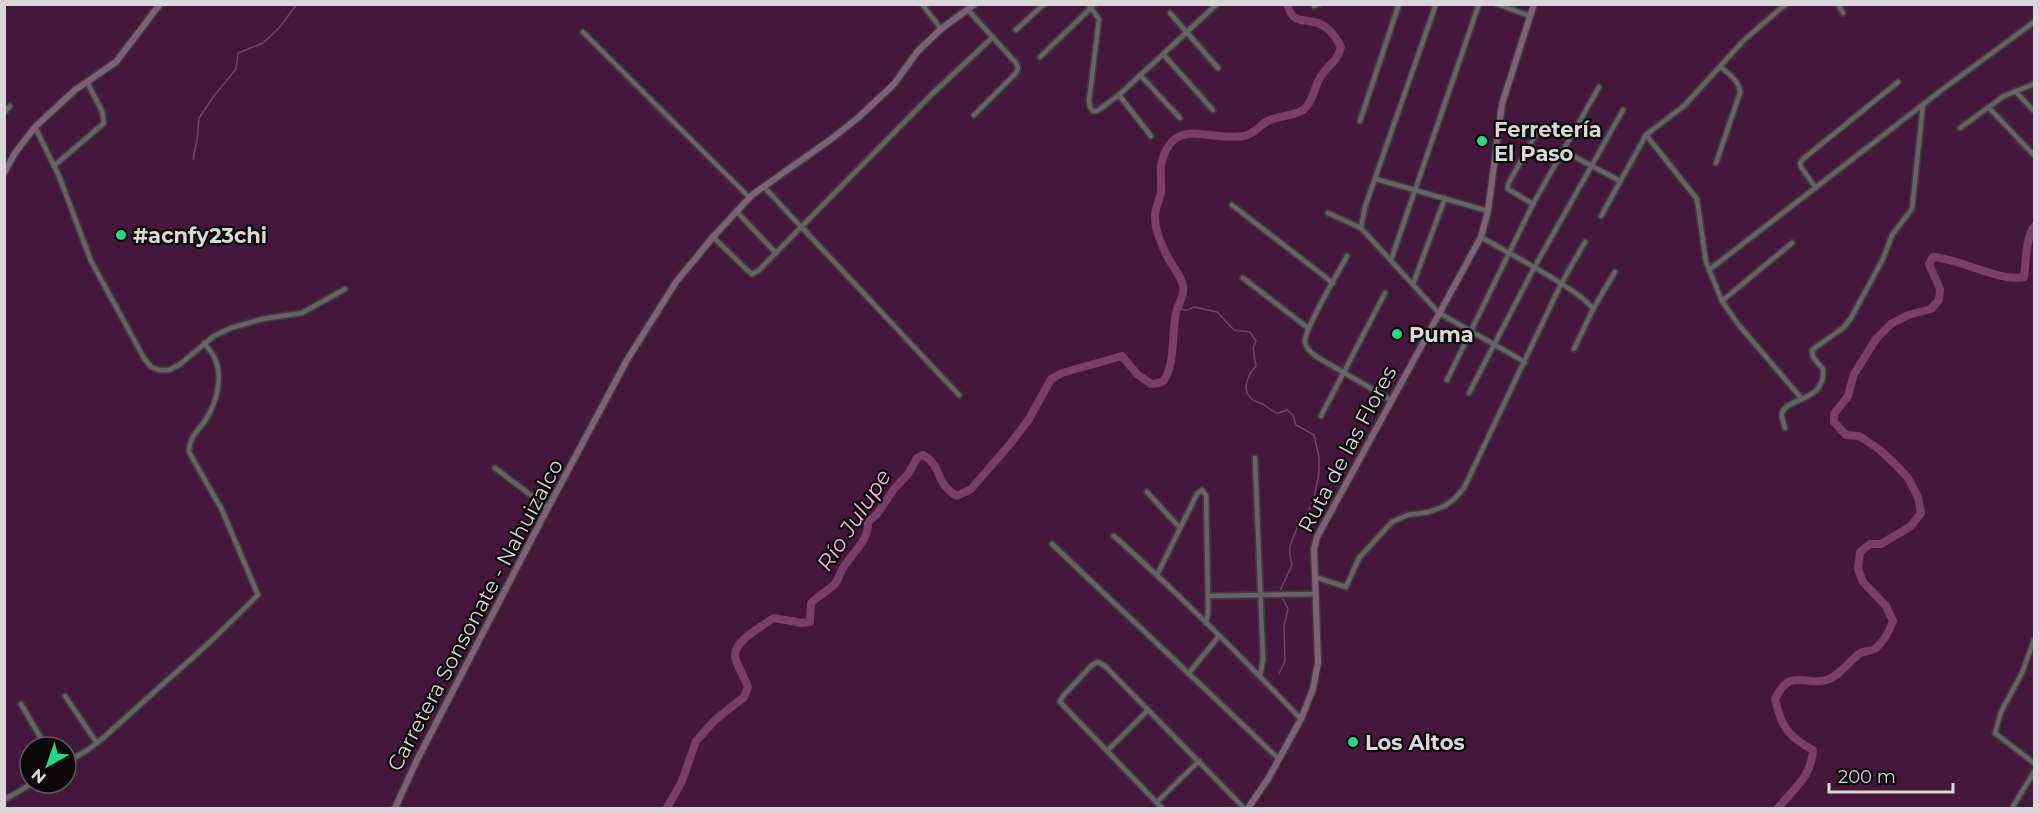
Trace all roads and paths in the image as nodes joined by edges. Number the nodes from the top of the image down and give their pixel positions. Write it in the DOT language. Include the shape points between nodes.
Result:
graph roads {
  1 [pos="160,4"];
  2 [pos="922,4"];
  3 [pos="975,4"];
  4 [pos="1044,4"];
  5 [pos="1217,4"];
  6 [pos="1399,4"];
  7 [pos="1436,4"];
  8 [pos="1479,4"];
  9 [pos="1497,4"];
  10 [pos="1534,4"];
  11 [pos="1786,4"];
  12 [pos="1838,4"];
  13 [pos="1092,6"];
  14 [pos="968,10"];
  15 [pos="1170,13"];
  16 [pos="1843,13"];
  17 [pos="1530,16"];
  18 [pos="2034,22"];
  19 [pos="941,29"];
  20 [pos="1016,30"];
  21 [pos="1186,31"];
  22 [pos="583,32"];
  23 [pos="993,37"];
  24 [pos="1163,54"];
  25 [pos="1040,57"];
  26 [pos="1721,67"];
  27 [pos="1218,68"];
  28 [pos="1140,75"];
  29 [pos="87,82"];
  30 [pos="1898,82"];
  31 [pos="2034,84"];
  32 [pos="1599,87"];
  33 [pos="2015,91"];
  34 [pos="1119,95"];
  35 [pos="1923,105"];
  36 [pos="10,106"];
  37 [pos="1988,107"];
  38 [pos="1213,110"];
  39 [pos="1623,110"];
  40 [pos="2034,111"];
  41 [pos="4,113"];
  42 [pos="974,115"];
  43 [pos="1180,118"];
  44 [pos="1360,121"];
  45 [pos="35,127"];
  46 [pos="1540,127"];
  47 [pos="1960,129"];
  48 [pos="1646,135"];
  49 [pos="1151,136"];
  50 [pos="1564,151"];
  51 [pos="2034,155"];
  52 [pos="1716,163"];
  53 [pos="1592,165"];
  54 [pos="54,166"];
  55 [pos="4,173"];
  56 [pos="1376,179"];
  57 [pos="1620,181"];
  58 [pos="763,186"];
  59 [pos="1816,188"];
  60 [pos="1415,189"];
  61 [pos="749,197"];
  62 [pos="1445,198"];
  63 [pos="1533,204"];
  64 [pos="1232,205"];
  65 [pos="736,211"];
  66 [pos="1488,211"];
  67 [pos="1328,213"];
  68 [pos="1601,216"];
  69 [pos="801,228"];
  70 [pos="1361,228"];
  71 [pos="713,237"];
  72 [pos="1481,237"];
  73 [pos="1585,242"];
  74 [pos="1792,243"];
  75 [pos="776,253"];
  76 [pos="1508,254"];
  77 [pos="1347,256"];
  78 [pos="1391,260"];
  79 [pos="1534,268"];
  80 [pos="1709,270"];
  81 [pos="1615,272"];
  82 [pos="1243,278"];
  83 [pos="1333,283"];
  84 [pos="1413,284"];
  85 [pos="1562,285"];
  86 [pos="345,289"];
  87 [pos="1385,293"];
  88 [pos="1722,301"];
  89 [pos="1593,309"];
  90 [pos="1439,313"];
  91 [pos="1308,328"];
  92 [pos="1471,331"];
  93 [pos="204,343"];
  94 [pos="1495,344"];
  95 [pos="1574,349"];
  96 [pos="1525,362"];
  97 [pos="1343,372"];
  98 [pos="1447,380"];
  99 [pos="1469,393"];
  100 [pos="959,394"];
  101 [pos="1802,399"];
  102 [pos="1391,400"];
  103 [pos="1321,416"];
  104 [pos="1785,428"];
  105 [pos="1255,458"];
  106 [pos="495,468"];
  107 [pos="1147,492"];
  108 [pos="548,508"];
  109 [pos="1180,528"];
  110 [pos="1114,536"];
  111 [pos="1053,544"];
  112 [pos="1157,575"];
  113 [pos="1315,577"];
  114 [pos="1259,594"];
  115 [pos="1316,594"];
  116 [pos="1208,596"];
  117 [pos="1206,623"];
  118 [pos="1219,636"];
  119 [pos="2034,640"];
  120 [pos="1188,674"];
  121 [pos="1260,676"];
  122 [pos="65,696"];
  123 [pos="21,704"];
  124 [pos="1148,710"];
  125 [pos="1301,719"];
  126 [pos="39,735"];
  127 [pos="97,743"];
  128 [pos="1107,751"];
  129 [pos="78,755"];
  130 [pos="1279,759"];
  131 [pos="1199,761"];
  132 [pos="2034,762"];
  133 [pos="2034,772"];
  134 [pos="18,792"];
  135 [pos="4,800"];
  136 [pos="1157,802"];
  137 [pos="395,808"];
  138 [pos="1162,808"];
  139 [pos="1246,808"];
  140 [pos="2012,808"];
  1 -- 29 [label="street" via="116,62"];
  2 -- 19 [label="street"];
  3 -- 14 [label="street, Carretera Sonsonate - Nahuizalco"];
  4 -- 20 [label="street"];
  5 -- 21 [label="street"];
  6 -- 44 [label="street"];
  7 -- 56 [label="street"];
  8 -- 60 [label="street"];
  9 -- 17 [label="street"];
  10 -- 17 [label="street, Ruta de las Flores"];
  11 -- 26 [label="street" via="1744,40"];
  12 -- 16 [label="street"];
  13 -- 25 [label="street"];
  13 -- 34 [label="street" via="1099,25 1090,107 1097,111"];
  14 -- 19 [label="street, Carretera Sonsonate - Nahuizalco"];
  14 -- 23 [label="street"];
  15 -- 21 [label="street"];
  17 -- 66 [label="street, Ruta de las Flores" via="1502,104"];
  18 -- 35 [label="street"];
  19 -- 58 [label="street, Carretera Sonsonate - Nahuizalco" via="918,51 894,84 860,116"];
  21 -- 24 [label="street"];
  21 -- 27 [label="street"];
  22 -- 61 [label="street"];
  23 -- 42 [label="street" via="1018,68"];
  23 -- 69 [label="street"];
  24 -- 28 [label="street"];
  24 -- 38 [label="street"];
  26 -- 48 [label="street" via="1685,105"];
  26 -- 52 [label="street" via="1737,82 1740,93"];
  28 -- 34 [label="street"];
  28 -- 43 [label="street"];
  29 -- 45 [label="street"];
  29 -- 54 [label="street" via="104,123"];
  30 -- 59 [label="street" via="1803,159 1801,167"];
  31 -- 33 [label="street"];
  32 -- 50 [label="street"];
  33 -- 37 [label="street"];
  33 -- 40 [label="street"];
  34 -- 49 [label="street"];
  35 -- 59 [label="street"];
  35 -- 101 [label="street" via="1912,209 1892,235 1851,318 1812,350 1823,376 1818,388"];
  36 -- 41 [label="street"];
  37 -- 47 [label="street"];
  37 -- 51 [label="street"];
  39 -- 53 [label="street"];
  45 -- 54 [label="street"];
  45 -- 55 [label="street"];
  46 -- 63 [label="street" via="1508,184 1508,189"];
  48 -- 57 [label="street"];
  48 -- 80 [label="street" via="1697,200"];
  50 -- 53 [label="street"];
  50 -- 63 [label="street"];
  53 -- 57 [label="street"];
  53 -- 79 [label="street"];
  54 -- 93 [label="street" via="91,261 144,358 159,370 169,370"];
  56 -- 60 [label="street"];
  56 -- 70 [label="street"];
  57 -- 68 [label="street"];
  58 -- 61 [label="street, Carretera Sonsonate - Nahuizalco"];
  58 -- 69 [label="street"];
  59 -- 80 [label="street"];
  60 -- 62 [label="street"];
  60 -- 78 [label="street"];
  61 -- 65 [label="street, Carretera Sonsonate - Nahuizalco"];
  62 -- 66 [label="street"];
  62 -- 84 [label="street"];
  63 -- 76 [label="street"];
  64 -- 83 [label="street"];
  65 -- 71 [label="street, Carretera Sonsonate - Nahuizalco"];
  65 -- 75 [label="street"];
  66 -- 72 [label="street, Ruta de las Flores"];
  67 -- 70 [label="street"];
  69 -- 75 [label="street"];
  69 -- 100 [label="street"];
  70 -- 78 [label="street"];
  71 -- 75 [label="street" via="752,274"];
  71 -- 108 [label="street, Carretera Sonsonate - Nahuizalco" via="666,296 640,338"];
  72 -- 76 [label="street"];
  72 -- 90 [label="street, Ruta de las Flores"];
  73 -- 85 [label="street"];
  74 -- 88 [label="street"];
  76 -- 79 [label="street"];
  76 -- 92 [label="street"];
  77 -- 83 [label="street"];
  78 -- 84 [label="street"];
  79 -- 85 [label="street"];
  79 -- 94 [label="street"];
  80 -- 88 [label="street"];
  81 -- 89 [label="street"];
  82 -- 91 [label="street"];
  83 -- 91 [label="street"];
  84 -- 90 [label="street"];
  85 -- 89 [label="street"];
  85 -- 96 [label="street"];
  86 -- 93 [label="street" via="302,313 231,328"];
  87 -- 97 [label="street"];
  88 -- 101 [label="street"];
  89 -- 95 [label="street"];
  90 -- 92 [label="street"];
  90 -- 102 [label="street, Ruta de las Flores"];
  91 -- 97 [label="street" via="1307,347"];
  92 -- 94 [label="street"];
  92 -- 98 [label="street"];
  93 -- 127 [label="street" via="215,357 218,387 207,418 191,440 189,452 222,510 258,595"];
  94 -- 96 [label="street"];
  94 -- 99 [label="street"];
  96 -- 113 [label="street" via="1471,475 1454,499 1429,512 1392,522 1359,558 1346,587"];
  97 -- 102 [label="street"];
  97 -- 103 [label="street"];
  101 -- 104 [label="street" via="1782,413"];
  102 -- 113 [label="street, Ruta de las Flores" via="1317,537"];
  105 -- 114 [label="street"];
  106 -- 108 [label="street"];
  107 -- 109 [label="street"];
  108 -- 137 [label="street, Carretera Sonsonate - Nahuizalco"];
  109 -- 112 [label="street"];
  109 -- 116 [label="street" via="1202,490 1206,495"];
  110 -- 112 [label="street"];
  111 -- 120 [label="street"];
  112 -- 117 [label="street"];
  113 -- 115 [label="street, Ruta de las Flores"];
  114 -- 115 [label="street"];
  114 -- 116 [label="street"];
  114 -- 121 [label="street" via="1263,659"];
  115 -- 125 [label="street, Ruta de las Flores" via="1318,663"];
  116 -- 117 [label="street"];
  117 -- 118 [label="street"];
  118 -- 120 [label="street"];
  118 -- 121 [label="street"];
  119 -- 132 [label="street" via="1995,733"];
  120 -- 130 [label="street"];
  121 -- 125 [label="street"];
  122 -- 127 [label="street"];
  123 -- 126 [label="street"];
  124 -- 128 [label="street"];
  124 -- 128 [label="street" via="1105,666 1098,662 1092,665 1060,702"];
  124 -- 131 [label="street"];
  125 -- 130 [label="street, Ruta de las Flores"];
  127 -- 129 [label="street"];
  128 -- 136 [label="street"];
  130 -- 139 [label="street, Ruta de las Flores"];
  131 -- 136 [label="street"];
  131 -- 139 [label="street"];
  133 -- 140 [label="street"];
  134 -- 135 [label="street"];
  136 -- 138 [label="street"];
}
